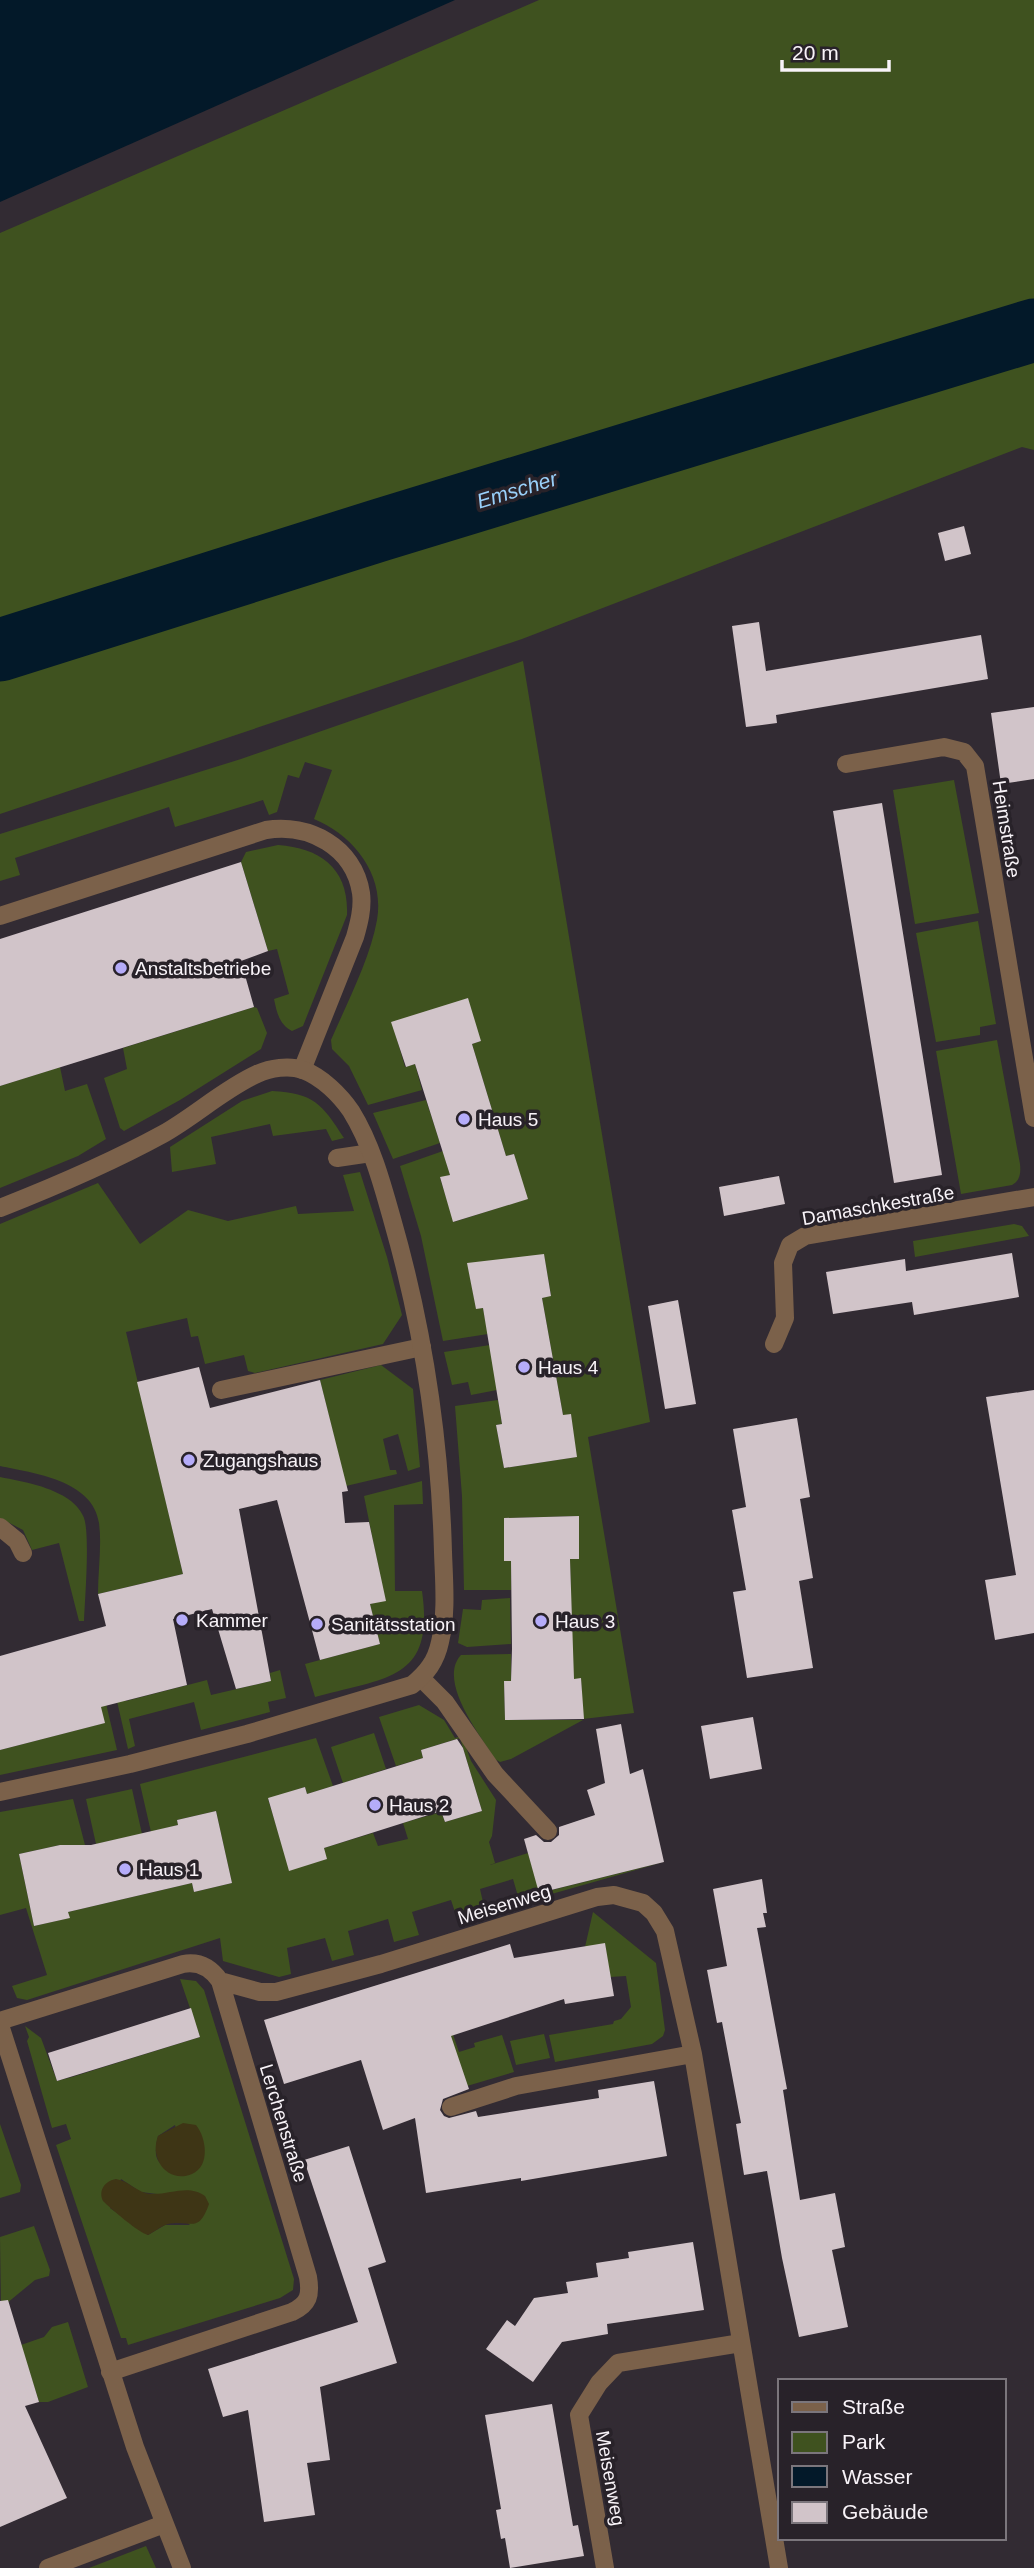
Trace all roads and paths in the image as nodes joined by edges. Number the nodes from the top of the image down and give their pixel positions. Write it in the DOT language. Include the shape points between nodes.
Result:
graph roads {
  1 [pos="846,764"];
  2 [pos="0,916"];
  3 [pos="302,1070"];
  4 [pos="1034,1118"];
  5 [pos="371,1153"];
  6 [pos="337,1158"];
  7 [pos="1034,1197"];
  8 [pos="0,1208"];
  9 [pos="774,1344"];
  10 [pos="422,1347"];
  11 [pos="221,1390"];
  12 [pos="0,1527"];
  13 [pos="23,1553"];
  14 [pos="421,1678"];
  15 [pos="0,1792"];
  16 [pos="548,1831"];
  17 [pos="220,1981"];
  18 [pos="0,2023"];
  19 [pos="693,2054"];
  20 [pos="451,2107"];
  21 [pos="741,2343"];
  22 [pos="110,2372"];
  23 [pos="164,2524"];
  24 [pos="48,2568"];
  25 [pos="181,2568"];
  26 [pos="605,2568"];
  27 [pos="779,2568"];
  1 -- 4 [label="street, Heimstraße" via="944,747 964,752 975,766"];
  2 -- 3 [label="street" via="266,830 283,827 314,834 350,863 361,895 361,915"];
  3 -- 5 [label="street" via="343,1100"];
  3 -- 8 [label="street" via="258,1074 119,1157"];
  5 -- 6 [label="street"];
  5 -- 10 [label="street" via="403,1256"];
  7 -- 9 [label="street, Damaschkestraße" via="805,1236 790,1245 783,1263 785,1318"];
  10 -- 11 [label="street"];
  10 -- 14 [label="street" via="438,1471 444,1599 441,1641 435,1660"];
  12 -- 13 [label="street" via="10,1532"];
  14 -- 15 [label="street" via="403,1688 247,1734"];
  14 -- 16 [label="street" via="445,1702 495,1774"];
  17 -- 18 [label="street" via="214,1972 192,1962"];
  17 -- 19 [label="street, Meisenweg" via="276,1992 614,1895 643,1903 665,1931"];
  17 -- 22 [label="street, Lerchenstraße" via="308,2277 309,2297 292,2312"];
  18 -- 22 [label="street"];
  19 -- 20 [label="street" via="516,2086"];
  19 -- 21 [label="street, Meisenweg"];
  21 -- 26 [label="street, Meisenweg" via="618,2363 579,2416"];
  21 -- 27 [label="street, Meisenweg"];
  22 -- 23 [label="street"];
  23 -- 24 [label="street"];
  23 -- 25 [label="street"];
}
